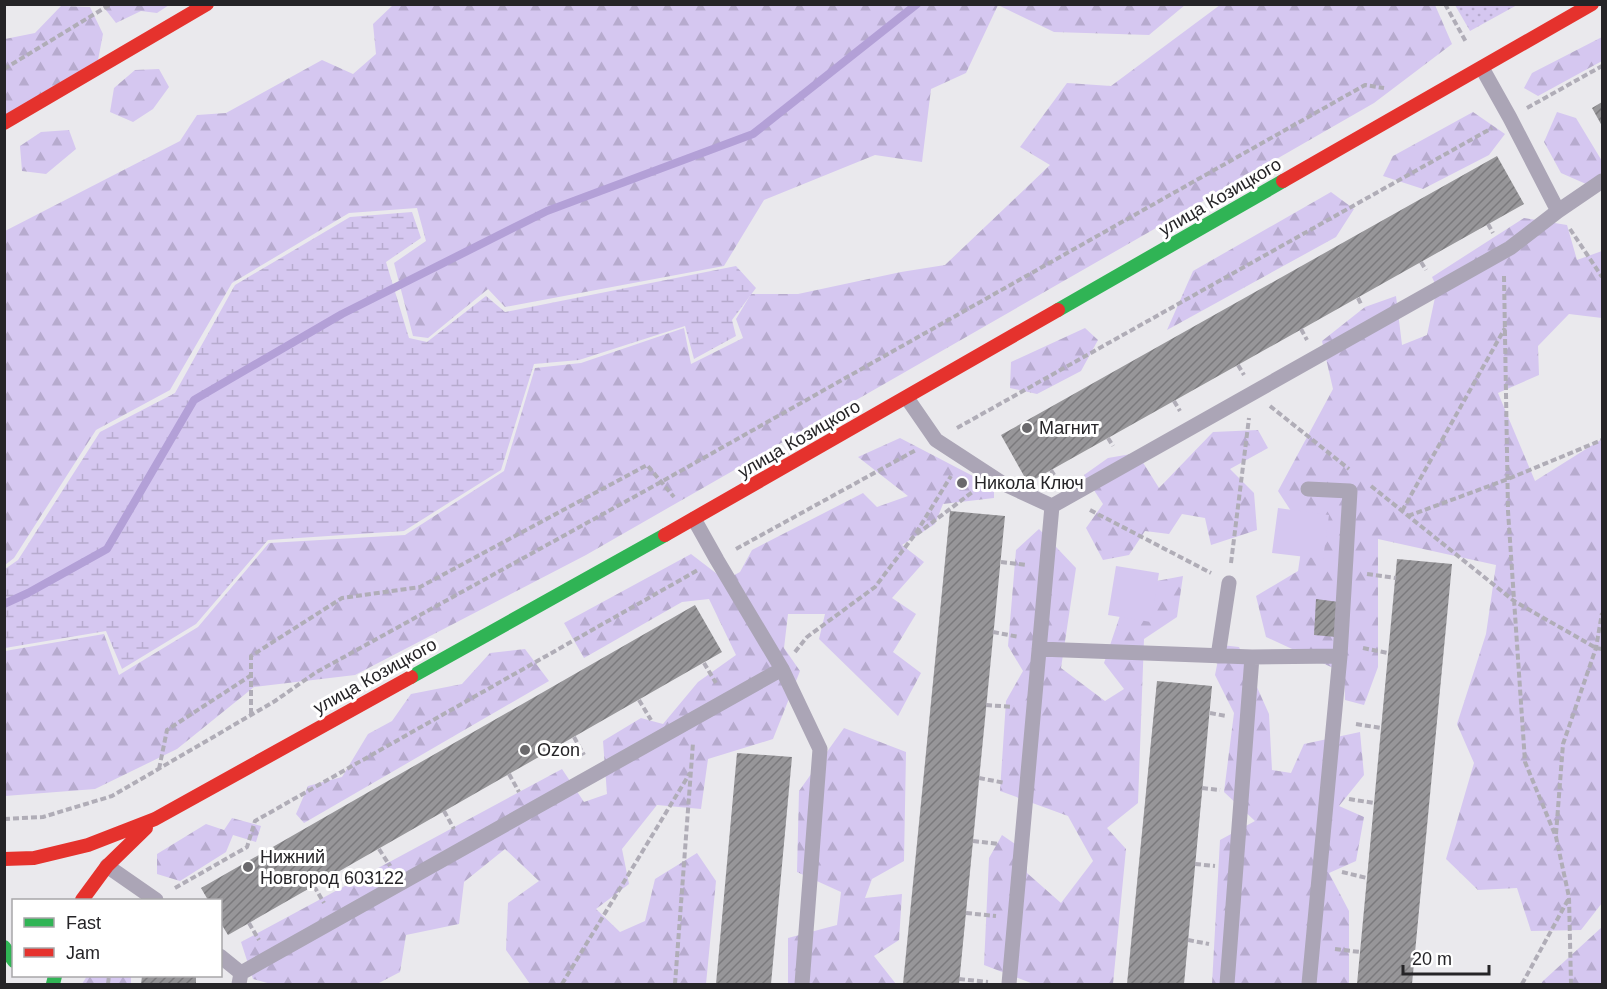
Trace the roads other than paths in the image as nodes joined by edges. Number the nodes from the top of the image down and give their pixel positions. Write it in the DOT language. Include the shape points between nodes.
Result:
graph roads {
  1 [pos="173,4"];
  2 [pos="207,4"];
  3 [pos="1592,4"];
  4 [pos="182,20"];
  5 [pos="1482,68"];
  6 [pos="4,123"];
  7 [pos="1602,182"];
  8 [pos="1557,212"];
  9 [pos="907,398"];
  10 [pos="1308,489"];
  11 [pos="1052,506"];
  12 [pos="694,519"];
  13 [pos="1229,583"];
  14 [pos="1040,649"];
  15 [pos="1218,656"];
  16 [pos="1340,656"];
  17 [pos="1252,657"];
  18 [pos="782,669"];
  19 [pos="155,819"];
  20 [pos="4,859"];
  21 [pos="107,866"];
  22 [pos="83,899"];
  23 [pos="155,899"];
  24 [pos="222,958"];
  25 [pos="240,979"];
  26 [pos="802,984"];
  27 [pos="1003,984"];
  28 [pos="1227,984"];
  29 [pos="1309,984"];
  1 -- 4 [label="lane"];
  2 -- 4 [label="street"];
  3 -- 5 [label="street, улица Козицкого"];
  4 -- 6 [label="street"];
  5 -- 8 [label="lane"];
  5 -- 9 [label="street, улица Козицкого"];
  7 -- 8 [label="lane"];
  8 -- 11 [label="lane" via="1503,252"];
  9 -- 11 [label="lane" via="936,440 1002,483"];
  9 -- 12 [label="street, улица Козицкого"];
  10 -- 16 [label="lane" via="1350,491"];
  11 -- 14 [label="lane"];
  12 -- 18 [label="lane"];
  12 -- 19 [label="street, улица Козицкого"];
  13 -- 15 [label="lane"];
  14 -- 15 [label="lane"];
  14 -- 27 [label="lane" via="1014,919"];
  15 -- 17 [label="lane"];
  16 -- 17 [label="lane"];
  16 -- 29 [label="lane"];
  17 -- 28 [label="lane"];
  18 -- 25 [label="lane"];
  18 -- 26 [label="lane" via="820,749"];
  19 -- 20 [label="street, улица Козицкого" via="88,845 34,858"];
  19 -- 21 [label="street"];
  21 -- 22 [label="street"];
  21 -- 23 [label="lane"];
  24 -- 25 [label="lane"];
}
